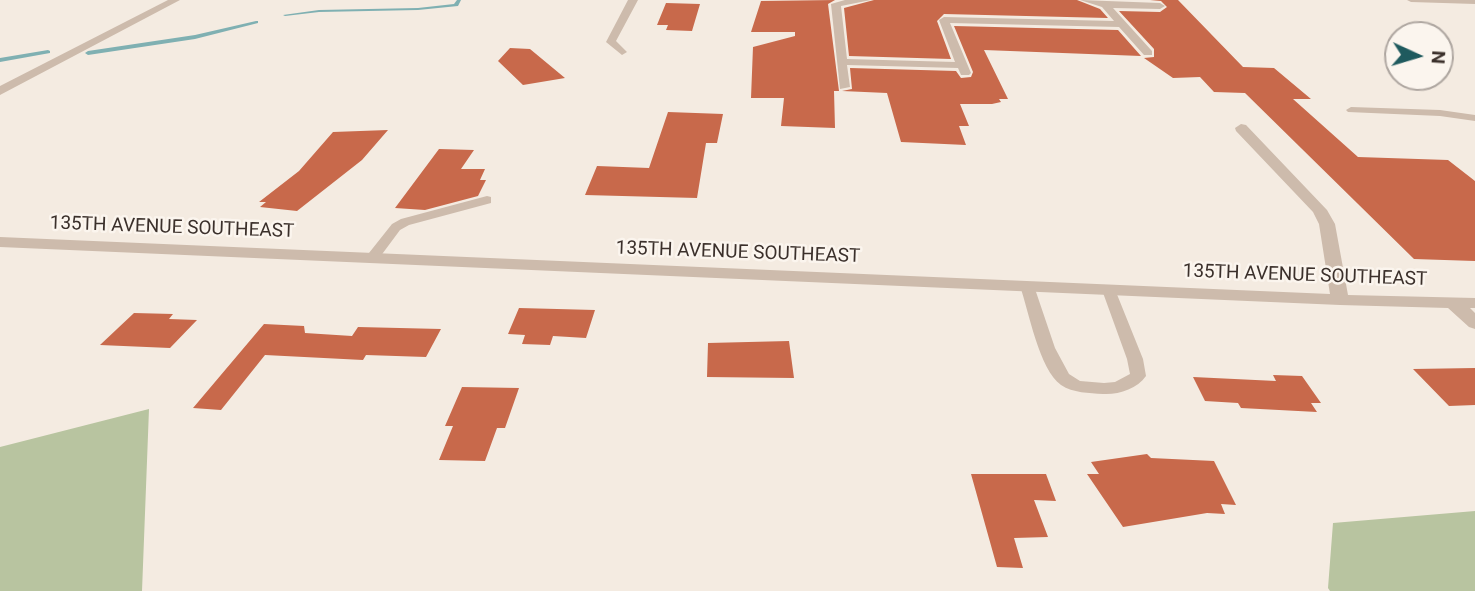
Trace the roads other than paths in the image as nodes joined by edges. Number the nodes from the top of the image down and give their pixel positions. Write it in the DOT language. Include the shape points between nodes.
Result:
graph roads {
  1 [pos="175,0"];
  2 [pos="633,0"];
  3 [pos="866,0"];
  4 [pos="1085,0"];
  5 [pos="1411,0"];
  6 [pos="1475,2"];
  7 [pos="1105,5"];
  8 [pos="1160,6"];
  9 [pos="1121,24"];
  10 [pos="622,52"];
  11 [pos="1148,53"];
  12 [pos="843,62"];
  13 [pos="844,87"];
  14 [pos="0,91"];
  15 [pos="1350,110"];
  16 [pos="1475,118"];
  17 [pos="1241,128"];
  18 [pos="487,200"];
  19 [pos="0,242"];
  20 [pos="372,258"];
  21 [pos="1027,286"];
  22 [pos="1109,290"];
  23 [pos="1340,300"];
  24 [pos="1452,302"];
  25 [pos="1475,303"];
  26 [pos="1475,323"];
  1 -- 14 [label="street"];
  2 -- 10 [label="street" via="611,41"];
  3 -- 12 [label="street" via="836,4"];
  4 -- 7 [label="street"];
  5 -- 6 [label="lane"];
  7 -- 8 [label="street"];
  7 -- 9 [label="street"];
  9 -- 11 [label="street"];
  9 -- 12 [label="street" via="944,20 963,69"];
  12 -- 13 [label="street"];
  15 -- 16 [label="lane"];
  17 -- 23 [label="street" via="1319,210 1327,224"];
  18 -- 20 [label="lane" via="405,222"];
  19 -- 20 [label="street, 135TH AVENUE SOUTHEAST"];
  20 -- 21 [label="street, 135TH AVENUE SOUTHEAST"];
  21 -- 22 [label="street, 135TH AVENUE SOUTHEAST"];
  21 -- 22 [label="lane" via="1063,378 1080,387 1106,389 1125,387 1138,376"];
  22 -- 23 [label="street, 135TH AVENUE SOUTHEAST"];
  23 -- 24 [label="street, 135TH AVENUE SOUTHEAST"];
  24 -- 25 [label="street, 135TH AVENUE SOUTHEAST"];
  24 -- 26 [label="street"];
}
